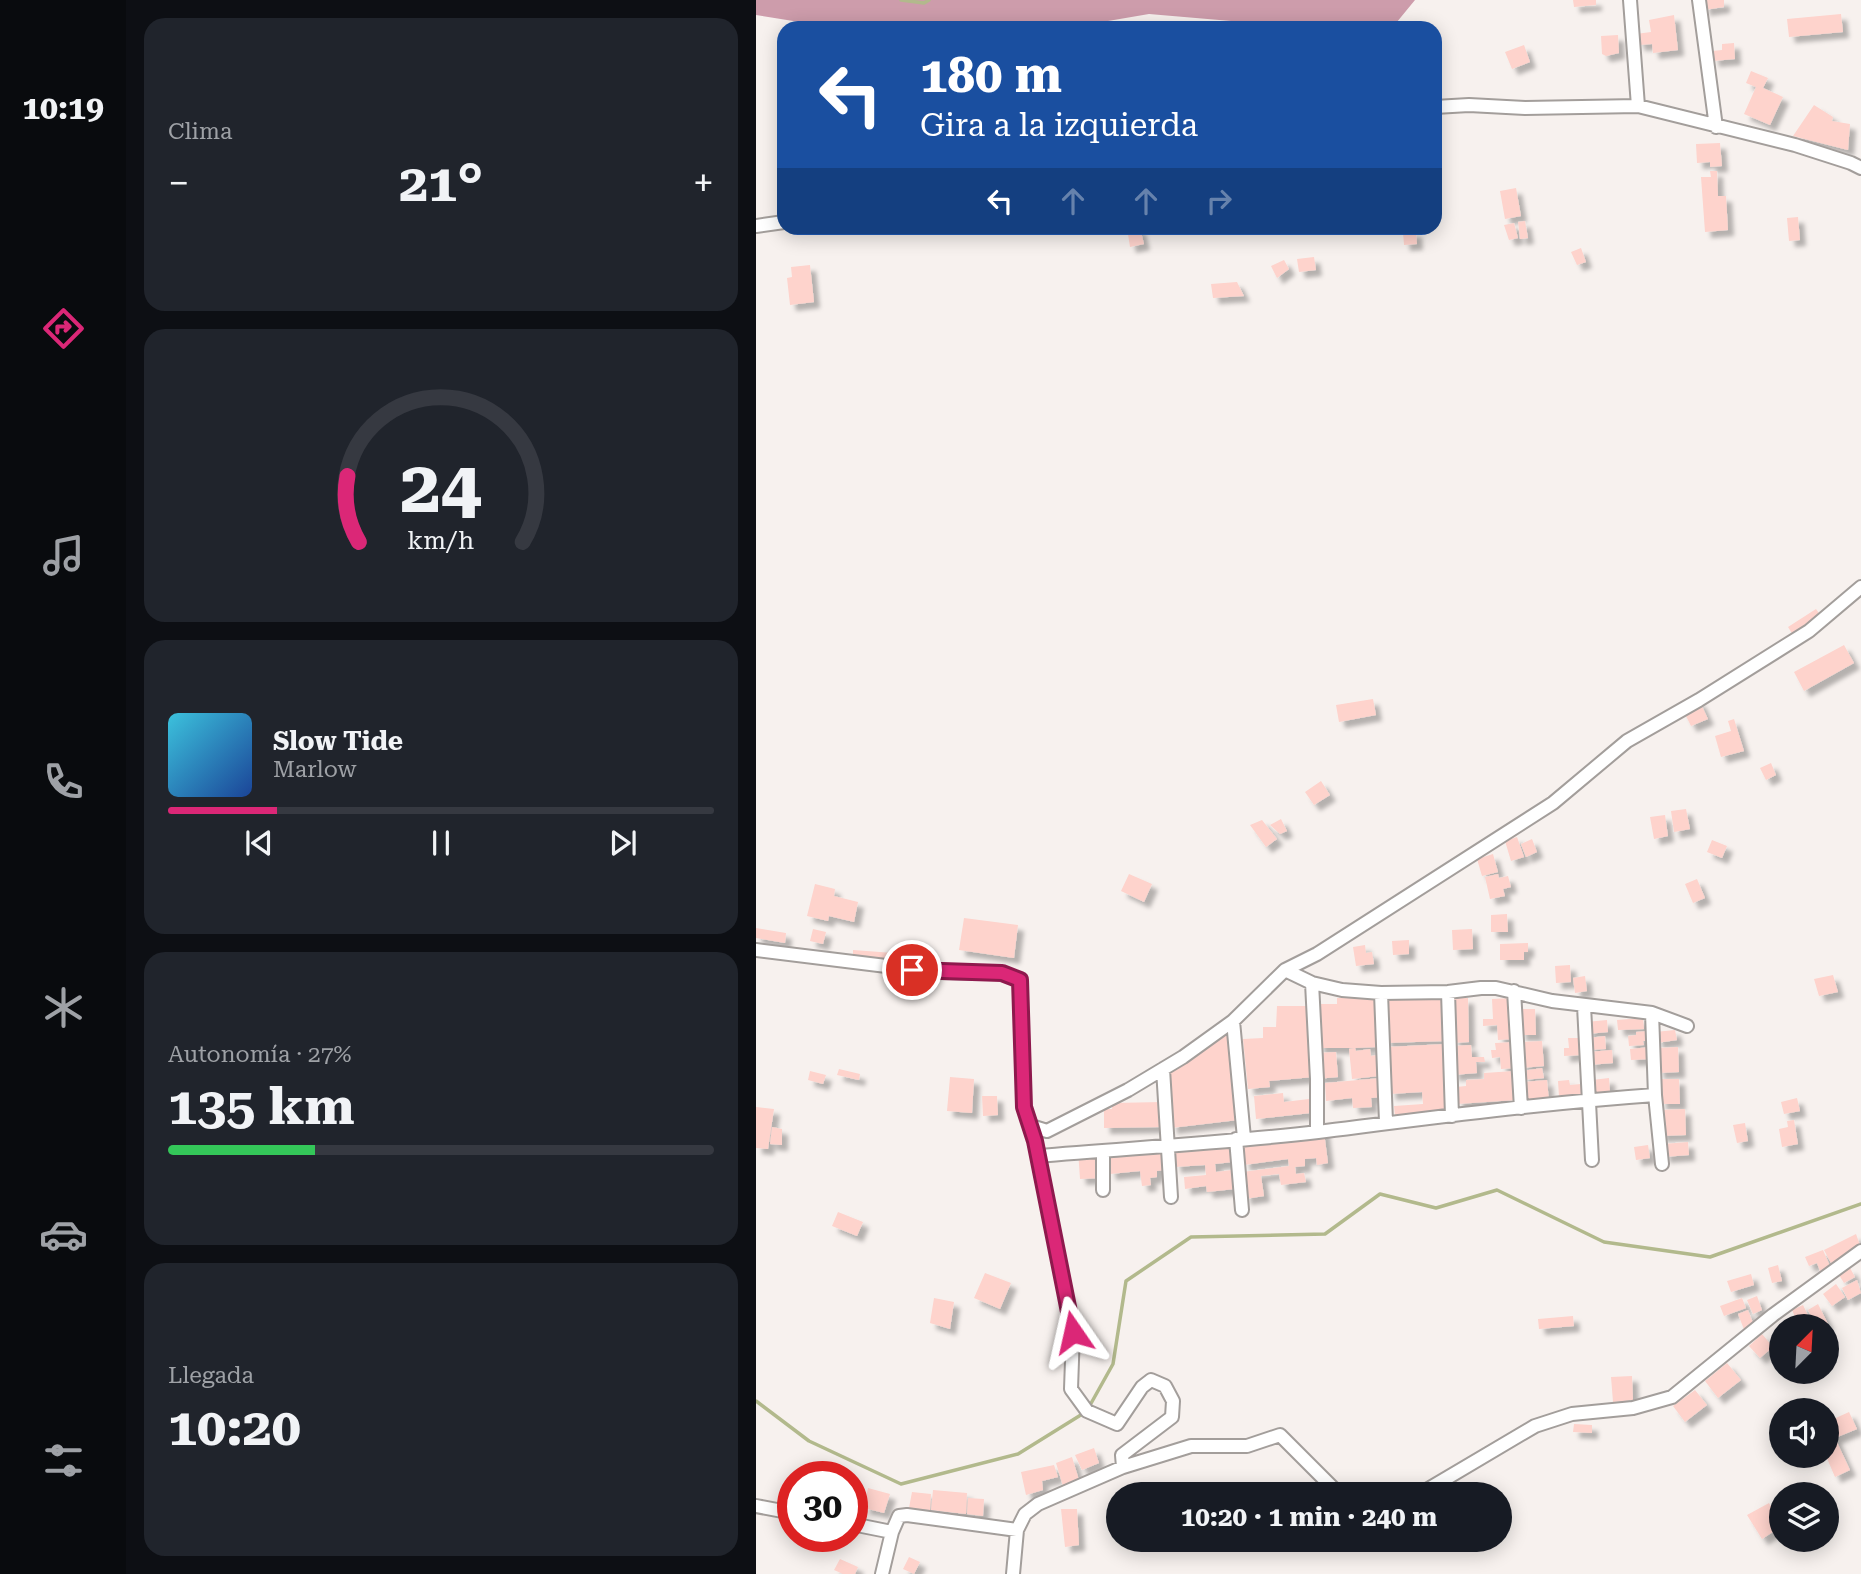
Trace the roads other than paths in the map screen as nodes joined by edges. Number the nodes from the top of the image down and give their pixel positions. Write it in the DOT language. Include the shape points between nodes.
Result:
graph roads {
  1 [pos="1630,0"];
  2 [pos="1699,0"];
  3 [pos="1639,106"];
  4 [pos="1442,107"];
  5 [pos="1716,127"];
  6 [pos="1861,168"];
  7 [pos="777,223"];
  8 [pos="756,226"];
  9 [pos="1861,587"];
  10 [pos="756,950"];
  11 [pos="1285,970"];
  12 [pos="1312,982"];
  13 [pos="1514,991"];
  14 [pos="1448,992"];
  15 [pos="1381,993"];
  16 [pos="1584,1006"];
  17 [pos="1652,1013"];
  18 [pos="1233,1021"];
  19 [pos="1687,1026"];
  20 [pos="1163,1069"];
  21 [pos="1655,1095"];
  22 [pos="1588,1100"];
  23 [pos="1521,1108"];
  24 [pos="1452,1116"];
  25 [pos="1385,1122"];
  26 [pos="1031,1126"];
  27 [pos="1317,1132"];
  28 [pos="1240,1138"];
  29 [pos="1169,1145"];
  30 [pos="1103,1151"];
  31 [pos="1038,1156"];
  32 [pos="1592,1160"];
  33 [pos="1662,1164"];
  34 [pos="1104,1191"];
  35 [pos="1171,1197"];
  36 [pos="1242,1210"];
  37 [pos="1861,1251"];
  38 [pos="1123,1467"];
  39 [pos="1327,1482"];
  40 [pos="1440,1482"];
  41 [pos="756,1507"];
  42 [pos="777,1510"];
  43 [pos="868,1527"];
  44 [pos="1017,1530"];
  45 [pos="892,1532"];
  46 [pos="882,1574"];
  47 [pos="1013,1574"];
  1 -- 3 [label="street"];
  2 -- 5 [label="street"];
  3 -- 4 [label="street"];
  3 -- 5 [label="street"];
  5 -- 6 [label="street" via="1795,145"];
  7 -- 8 [label="street"];
  9 -- 11 [label="street" via="1809,631 1626,741 1553,803"];
  10 -- 26 [label="street" via="935,972 1002,973 1020,980 1024,1107"];
  11 -- 12 [label="street"];
  11 -- 18 [label="street"];
  12 -- 15 [label="street"];
  12 -- 27 [label="street"];
  13 -- 14 [label="street"];
  13 -- 16 [label="street"];
  13 -- 23 [label="street"];
  14 -- 15 [label="street"];
  14 -- 24 [label="street"];
  15 -- 25 [label="street"];
  16 -- 17 [label="street"];
  16 -- 22 [label="street"];
  17 -- 19 [label="street"];
  17 -- 21 [label="street"];
  18 -- 20 [label="street"];
  18 -- 28 [label="street"];
  20 -- 26 [label="street" via="1047,1130"];
  20 -- 29 [label="street"];
  21 -- 22 [label="street"];
  21 -- 33 [label="street"];
  22 -- 23 [label="street"];
  22 -- 32 [label="street"];
  23 -- 24 [label="street"];
  24 -- 25 [label="street"];
  25 -- 27 [label="street"];
  26 -- 31 [label="street"];
  27 -- 28 [label="street"];
  28 -- 29 [label="street"];
  28 -- 36 [label="street"];
  29 -- 30 [label="street"];
  29 -- 35 [label="street"];
  30 -- 31 [label="street"];
  30 -- 34 [label="street"];
  31 -- 38 [label="street" via="1073,1332 1071,1389 1087,1410 1117,1424 1151,1380 1165,1385 1172,1401 1172,1417 1122,1455"];
  37 -- 40 [label="street" via="1672,1397 1633,1408 1572,1414 1535,1426"];
  38 -- 39 [label="street" via="1191,1446 1247,1446 1280,1436"];
  38 -- 44 [label="street" via="1038,1504 1025,1514"];
  41 -- 42 [label="street"];
  43 -- 45 [label="street"];
  44 -- 45 [label="street" via="907,1515 899,1516"];
  44 -- 47 [label="street"];
  45 -- 46 [label="street"];
}
